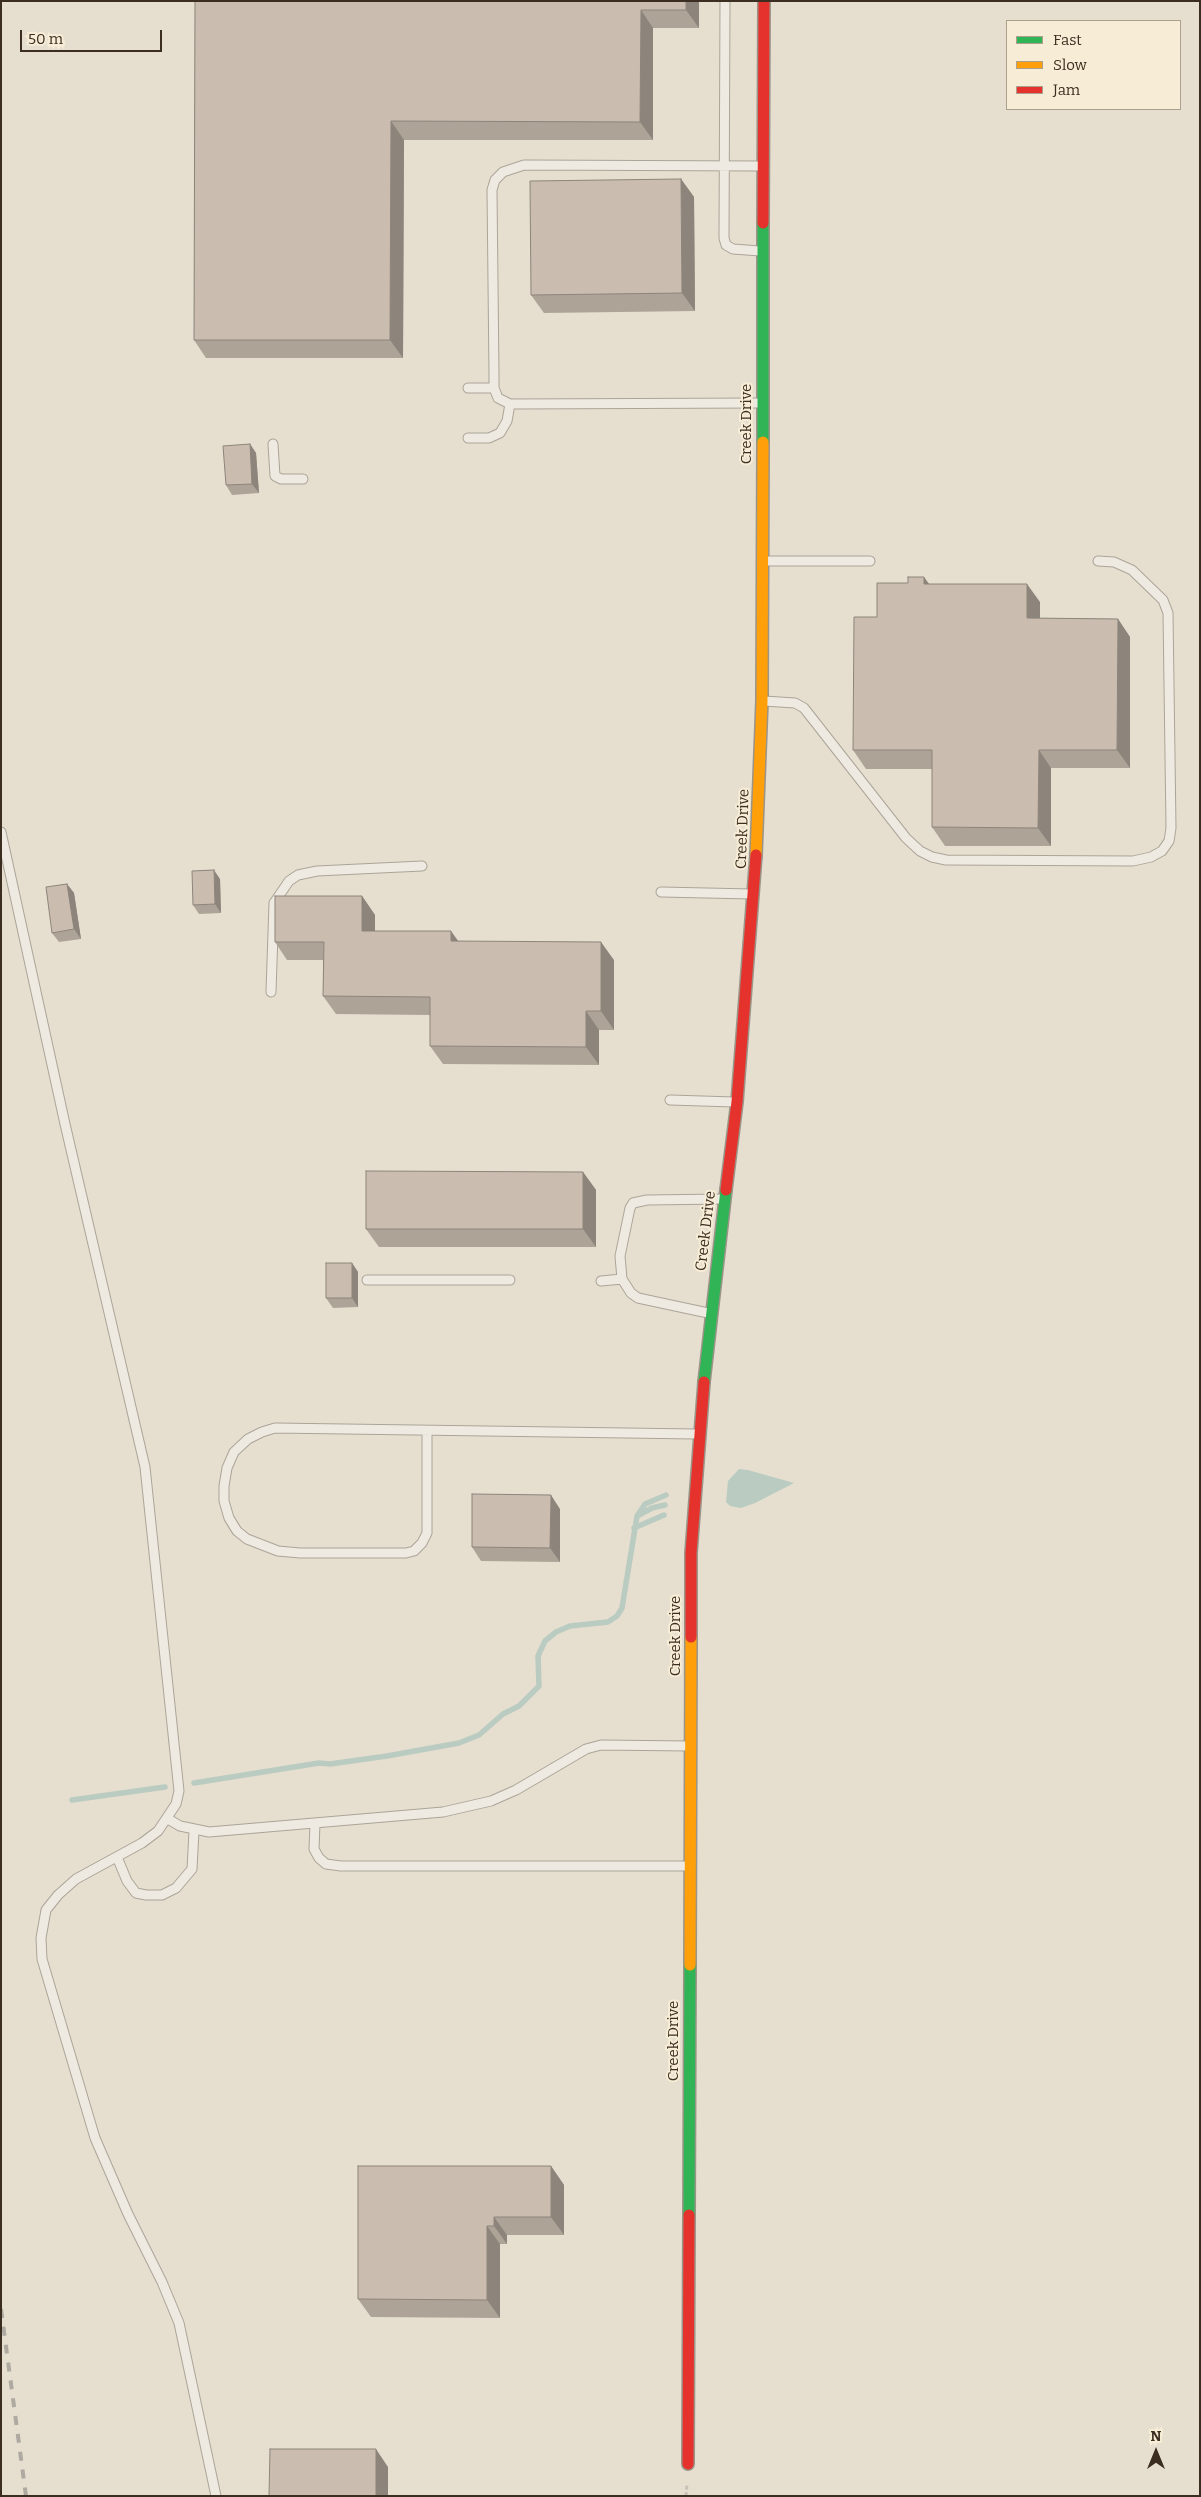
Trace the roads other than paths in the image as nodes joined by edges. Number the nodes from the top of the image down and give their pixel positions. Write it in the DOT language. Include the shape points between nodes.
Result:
graph roads {
  1 [pos="724,1"];
  2 [pos="764,1"];
  3 [pos="724,166"];
  4 [pos="763,166"];
  5 [pos="763,250"];
  6 [pos="468,388"];
  7 [pos="494,388"];
  8 [pos="762,403"];
  9 [pos="510,404"];
  10 [pos="468,438"];
  11 [pos="273,444"];
  12 [pos="303,479"];
  13 [pos="762,561"];
  14 [pos="870,561"];
  15 [pos="1098,561"];
  16 [pos="762,701"];
  17 [pos="1,832"];
  18 [pos="422,866"];
  19 [pos="660,892"];
  20 [pos="755,894"];
  21 [pos="271,992"];
  22 [pos="670,1100"];
  23 [pos="737,1102"];
  24 [pos="725,1199"];
  25 [pos="622,1279"];
  26 [pos="367,1280"];
  27 [pos="510,1280"];
  28 [pos="601,1281"];
  29 [pos="710,1314"];
  30 [pos="427,1431"];
  31 [pos="699,1434"];
  32 [pos="691,1746"];
  33 [pos="168,1819"];
  34 [pos="315,1824"];
  35 [pos="194,1830"];
  36 [pos="117,1857"];
  37 [pos="690,1866"];
  38 [pos="688,2464"];
  39 [pos="216,2496"];
  1 -- 3 [label="lane"];
  2 -- 4 [label="street, Creek Drive"];
  3 -- 4 [label="lane"];
  3 -- 5 [label="lane" via="726,246"];
  3 -- 7 [label="lane" via="524,165 503,172 495,180 492,190"];
  4 -- 5 [label="street, Creek Drive"];
  5 -- 8 [label="street, Creek Drive"];
  6 -- 7 [label="lane"];
  7 -- 9 [label="lane" via="498,398"];
  8 -- 9 [label="lane"];
  8 -- 13 [label="street, Creek Drive"];
  9 -- 10 [label="lane" via="507,421 500,433 489,438"];
  11 -- 12 [label="lane" via="276,476"];
  13 -- 14 [label="lane"];
  13 -- 16 [label="street, Creek Drive"];
  15 -- 16 [label="lane" via="1114,562 1132,570 1163,600 1168,613 1170,828 1169,841 1162,851 1151,857 1133,861 946,860 932,857 906,838 804,708 795,703"];
  16 -- 20 [label="street, Creek Drive"];
  17 -- 33 [label="lane" via="145,1467 179,1791"];
  18 -- 21 [label="lane" via="317,871 298,875 289,882 274,903"];
  19 -- 20 [label="lane"];
  20 -- 23 [label="street, Creek Drive"];
  22 -- 23 [label="lane"];
  23 -- 24 [label="street, Creek Drive"];
  24 -- 25 [label="lane" via="633,1203 620,1256"];
  24 -- 29 [label="street, Creek Drive"];
  25 -- 28 [label="lane"];
  25 -- 29 [label="lane" via="630,1293 638,1298"];
  26 -- 27 [label="lane"];
  29 -- 31 [label="street, Creek Drive"];
  30 -- 30 [label="lane" via="275,1428 262,1432 234,1452 227,1468 224,1501 229,1518 237,1532 247,1539 278,1551 406,1553 414,1550 426,1533"];
  30 -- 31 [label="lane"];
  31 -- 32 [label="street, Creek Drive" via="691,1553"];
  32 -- 34 [label="lane" via="601,1745 586,1749 491,1801 443,1812"];
  32 -- 37 [label="street, Creek Drive"];
  33 -- 35 [label="lane"];
  33 -- 36 [label="lane" via="158,1830"];
  34 -- 35 [label="lane" via="209,1832"];
  34 -- 37 [label="lane" via="314,1849 319,1858 326,1864 341,1866"];
  35 -- 36 [label="lane" via="192,1869 176,1888 162,1895 136,1892 126,1881"];
  36 -- 39 [label="lane" via="76,1880 46,1910 40,1938 42,1959 95,2138 179,2323"];
  37 -- 38 [label="street, Creek Drive"];
}
